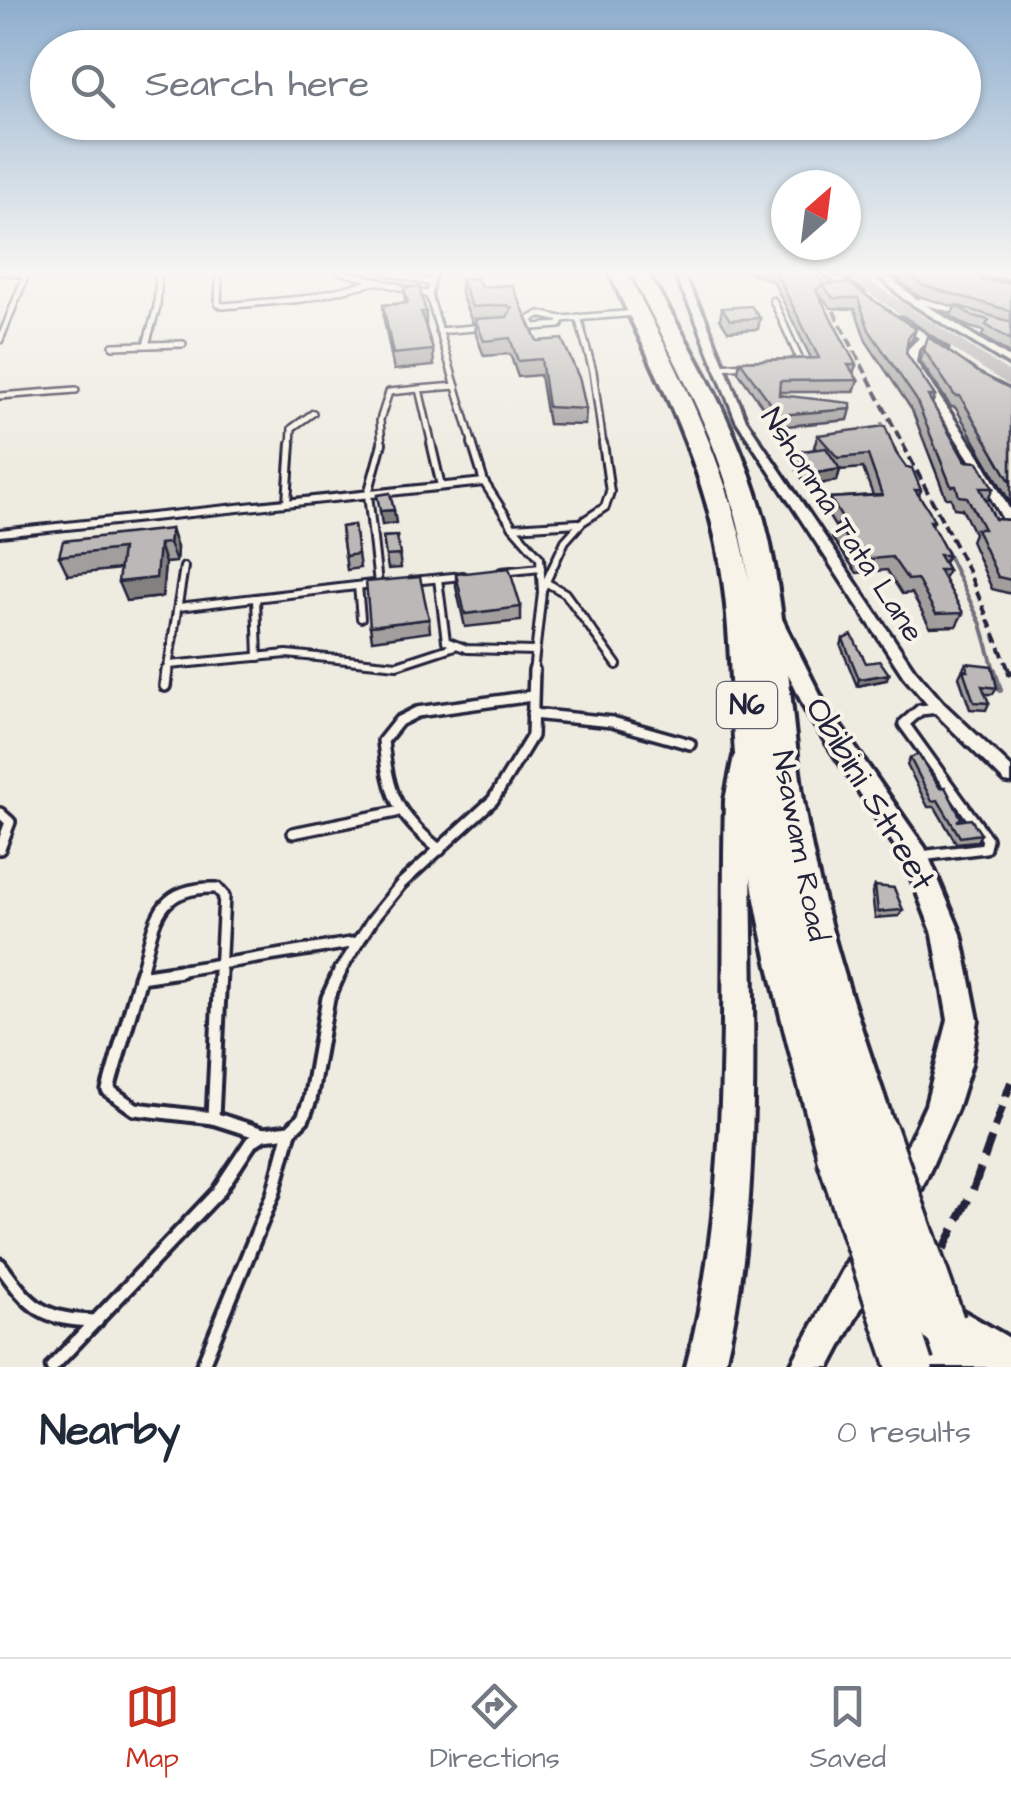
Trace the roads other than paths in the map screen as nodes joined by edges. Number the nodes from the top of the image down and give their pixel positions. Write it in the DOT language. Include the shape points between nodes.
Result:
graph roads {
  1 [pos="149,335"];
  2 [pos="441,335"];
  3 [pos="583,335"];
  4 [pos="658,335"];
  5 [pos="664,335"];
  6 [pos="706,335"];
  7 [pos="789,335"];
  8 [pos="922,335"];
  9 [pos="967,335"];
  10 [pos="925,337"];
  11 [pos="182,344"];
  12 [pos="146,345"];
  13 [pos="113,346"];
  14 [pos="957,360"];
  15 [pos="790,363"];
  16 [pos="1011,363"];
  17 [pos="754,365"];
  18 [pos="717,366"];
  19 [pos="456,386"];
  20 [pos="76,390"];
  21 [pos="419,390"];
  22 [pos="0,396"];
  23 [pos="313,412"];
  24 [pos="484,482"];
  25 [pos="440,486"];
  26 [pos="368,494"];
  27 [pos="286,502"];
  28 [pos="580,522"];
  29 [pos="1011,523"];
  30 [pos="512,527"];
  31 [pos="0,532"];
  32 [pos="184,568"];
  33 [pos="541,568"];
  34 [pos="490,573"];
  35 [pos="472,575"];
  36 [pos="438,578"];
  37 [pos="408,581"];
  38 [pos="393,582"];
  39 [pos="378,584"];
  40 [pos="358,586"];
  41 [pos="544,587"];
  42 [pos="256,598"];
  43 [pos="179,607"];
  44 [pos="768,611"];
  45 [pos="360,618"];
  46 [pos="455,646"];
  47 [pos="534,651"];
  48 [pos="258,658"];
  49 [pos="169,665"];
  50 [pos="617,666"];
  51 [pos="165,686"];
  52 [pos="532,696"];
  53 [pos="939,708"];
  54 [pos="532,714"];
  55 [pos="748,720"];
  56 [pos="690,744"];
  57 [pos="1011,777"];
  58 [pos="396,812"];
  59 [pos="0,813"];
  60 [pos="293,833"];
  61 [pos="0,850"];
  62 [pos="440,850"];
  63 [pos="916,856"];
  64 [pos="358,942"];
  65 [pos="222,964"];
  66 [pos="140,977"];
  67 [pos="213,1118"];
  68 [pos="290,1131"];
  69 [pos="263,1134"];
  70 [pos="857,1144"];
  71 [pos="0,1265"];
  72 [pos="97,1321"];
  73 [pos="950,1346"];
  74 [pos="1011,1365"];
  75 [pos="52,1367"];
  76 [pos="202,1367"];
  77 [pos="704,1367"];
  78 [pos="808,1367"];
  79 [pos="910,1367"];
  1 -- 12 [label="lane"];
  2 -- 19 [label="lane"];
  3 -- 28 [label="lane" via="610,492 605,508"];
  4 -- 55 [label="highway, Nsawam Road / N6" via="727,531"];
  5 -- 44 [label="highway, Nsawam Road / N6" via="718,422 756,537"];
  6 -- 18 [label="street, Nshonma Tata Lane"];
  7 -- 15 [label="lane" via="799,358"];
  8 -- 10 [label="street"];
  9 -- 16 [label="street"];
  10 -- 14 [label="street"];
  10 -- 29 [label="street" via="911,362"];
  11 -- 12 [label="lane"];
  12 -- 13 [label="lane"];
  17 -- 18 [label="lane"];
  18 -- 53 [label="street, Nshonma Tata Lane" via="741,420"];
  19 -- 21 [label="lane"];
  19 -- 24 [label="lane"];
  20 -- 22 [label="lane"];
  21 -- 25 [label="lane"];
  21 -- 26 [label="lane" via="386,395 382,446"];
  23 -- 27 [label="lane" via="292,428"];
  24 -- 25 [label="lane"];
  24 -- 30 [label="lane"];
  25 -- 26 [label="lane"];
  26 -- 27 [label="lane"];
  26 -- 39 [label="lane"];
  27 -- 31 [label="lane"];
  28 -- 30 [label="lane"];
  28 -- 41 [label="lane" via="558,546"];
  30 -- 33 [label="lane"];
  32 -- 43 [label="lane"];
  33 -- 34 [label="lane"];
  33 -- 41 [label="lane"];
  35 -- 36 [label="lane"];
  36 -- 37 [label="lane"];
  36 -- 46 [label="lane" via="446,641"];
  38 -- 39 [label="lane"];
  39 -- 40 [label="lane"];
  40 -- 42 [label="lane"];
  40 -- 45 [label="lane"];
  41 -- 47 [label="lane"];
  41 -- 50 [label="lane" via="565,593"];
  42 -- 43 [label="lane"];
  42 -- 48 [label="lane"];
  43 -- 49 [label="lane"];
  44 -- 63 [label="street, Obibini Street" via="824,722"];
  44 -- 70 [label="highway, Nsawam Road / N6" via="794,848 831,994"];
  46 -- 47 [label="lane"];
  46 -- 48 [label="lane" via="402,666 301,654"];
  47 -- 52 [label="lane"];
  48 -- 49 [label="lane"];
  49 -- 51 [label="lane"];
  52 -- 54 [label="lane"];
  52 -- 58 [label="lane" via="417,712 399,721 384,742"];
  53 -- 57 [label="street, Nshonma Tata Lane"];
  53 -- 63 [label="lane" via="920,710 904,724 987,838 984,848"];
  54 -- 56 [label="lane" via="597,717"];
  54 -- 62 [label="lane" via="532,736 515,768 493,800"];
  55 -- 70 [label="highway, Nsawam Road / N6" via="770,883 804,1028"];
  55 -- 77 [label="street" via="738,800 730,1200 723,1278"];
  58 -- 60 [label="lane"];
  58 -- 62 [label="lane"];
  59 -- 61 [label="lane" via="10,822"];
  62 -- 64 [label="lane" via="401,884"];
  63 -- 78 [label="street, Obibini Street" via="948,934 960,998 955,1064 918,1163"];
  64 -- 65 [label="lane"];
  64 -- 68 [label="lane" via="328,998 310,1100"];
  65 -- 66 [label="lane"];
  65 -- 66 [label="lane" via="224,896 217,888 184,887 164,902"];
  65 -- 67 [label="lane"];
  66 -- 67 [label="lane" via="108,1090 135,1109"];
  67 -- 69 [label="lane"];
  68 -- 69 [label="lane"];
  68 -- 76 [label="lane" via="273,1194"];
  69 -- 72 [label="lane"];
  70 -- 73 [label="highway, Nsawam Road / N6, bridge"];
  70 -- 79 [label="highway, Nsawam Road / N6, bridge"];
  71 -- 72 [label="lane" via="28,1304 54,1321"];
  72 -- 75 [label="lane"];
  73 -- 74 [label="highway"];
}
